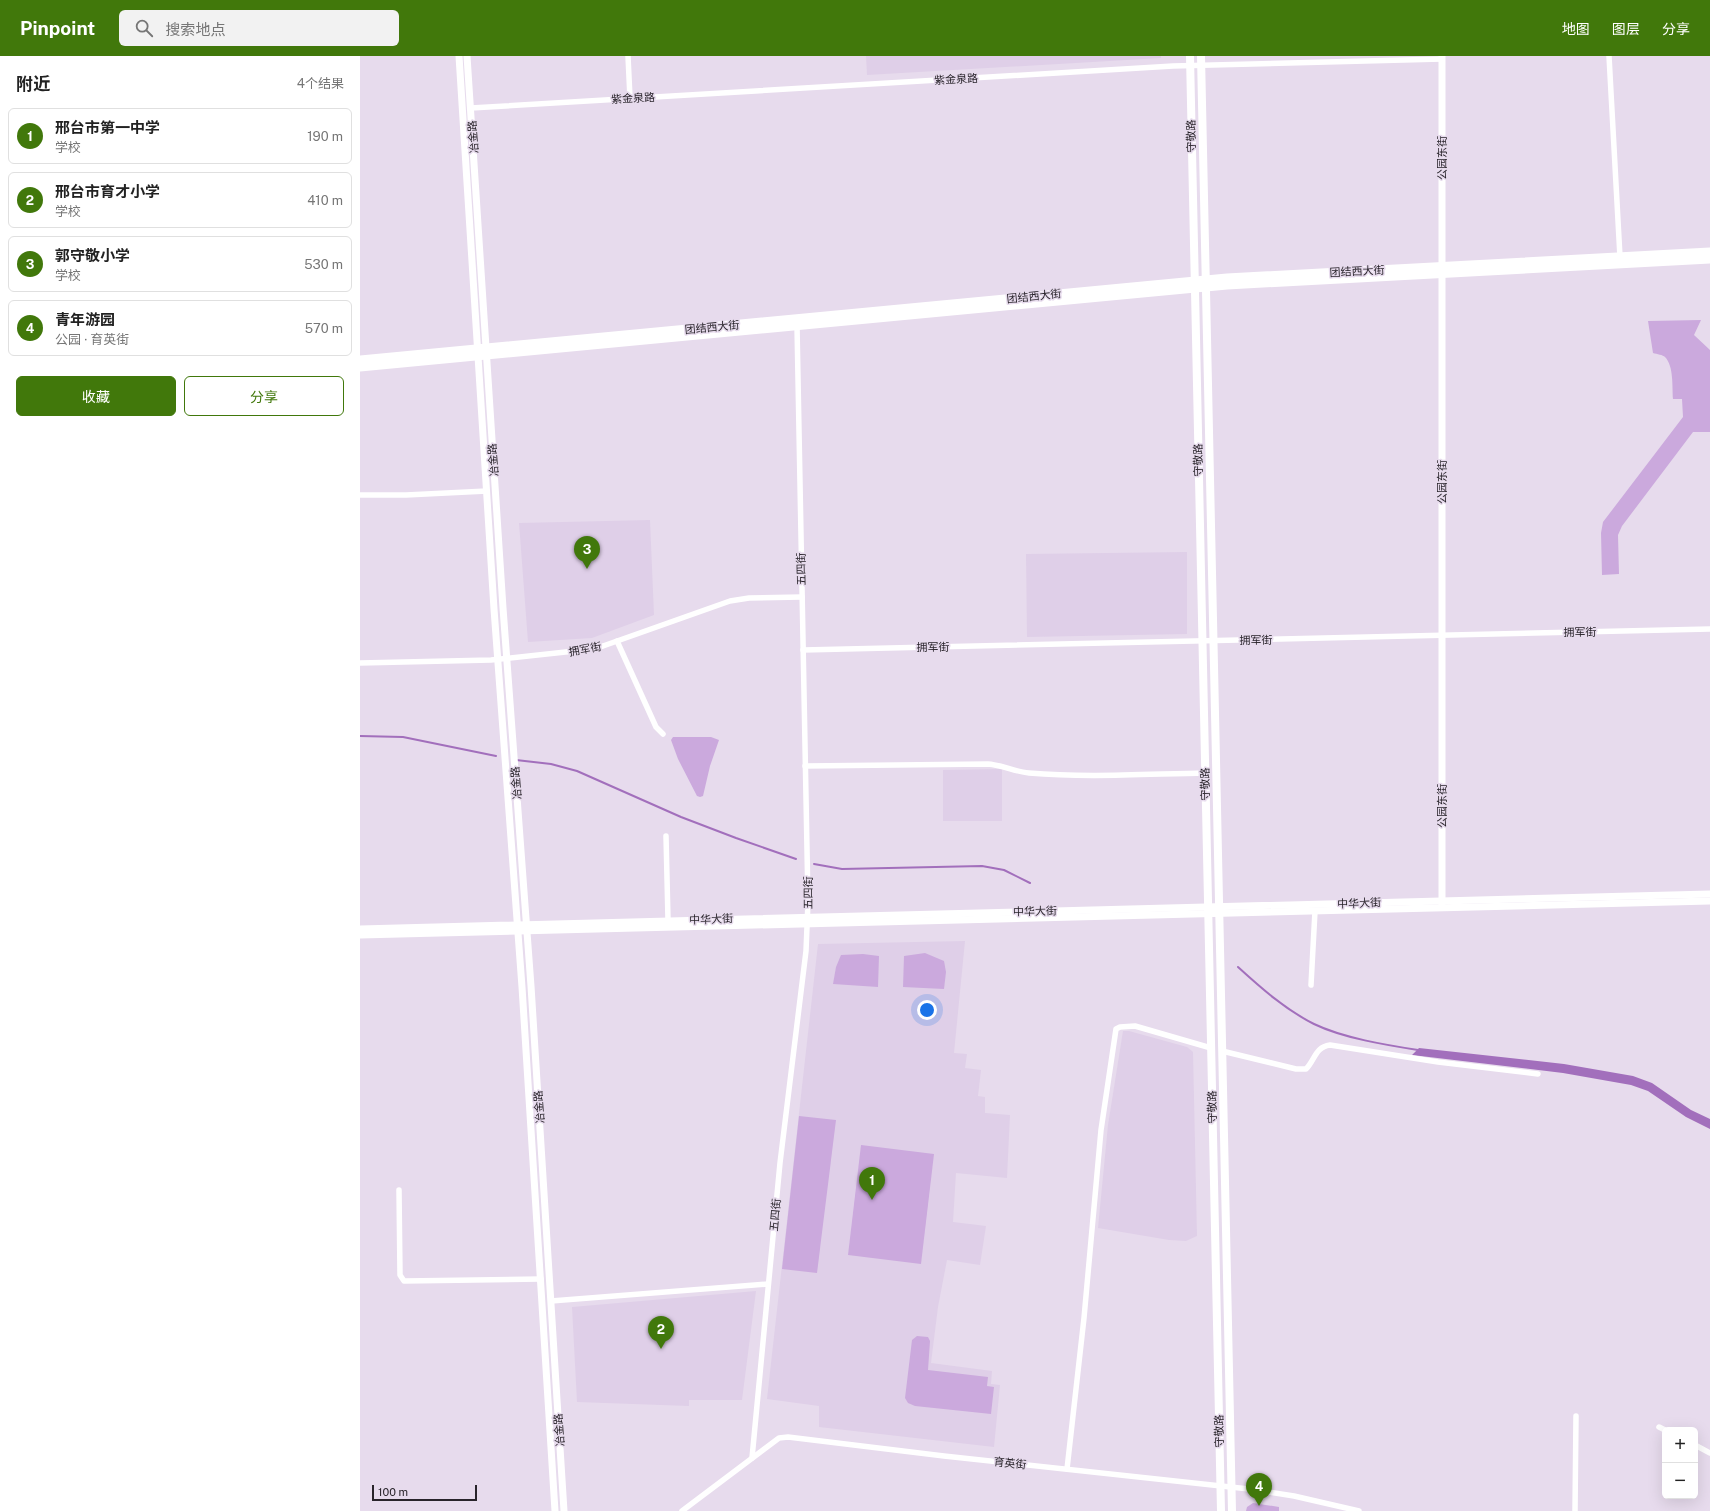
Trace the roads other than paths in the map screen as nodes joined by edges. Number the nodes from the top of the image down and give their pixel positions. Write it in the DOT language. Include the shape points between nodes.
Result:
graph roads {
  1 [pos="459,56"];
  2 [pos="467,56"];
  3 [pos="628,56"];
  4 [pos="1190,56"];
  5 [pos="1201,56"];
  6 [pos="1609,56"];
  7 [pos="1442,58"];
  8 [pos="1190,66"];
  9 [pos="1201,66"];
  10 [pos="630,98"];
  11 [pos="471,108"];
  12 [pos="1710,252"];
  13 [pos="1620,257"];
  14 [pos="1710,259"];
  15 [pos="1442,270"];
  16 [pos="1205,283"];
  17 [pos="1194,284"];
  18 [pos="797,326"];
  19 [pos="482,352"];
  20 [pos="360,360"];
  21 [pos="360,367"];
  22 [pos="487,491"];
  23 [pos="360,495"];
  24 [pos="802,597"];
  25 [pos="1710,629"];
  26 [pos="1442,636"];
  27 [pos="617,641"];
  28 [pos="1202,641"];
  29 [pos="1213,641"];
  30 [pos="803,650"];
  31 [pos="507,659"];
  32 [pos="498,660"];
  33 [pos="360,663"];
  34 [pos="663,734"];
  35 [pos="805,766"];
  36 [pos="1205,773"];
  37 [pos="666,836"];
  38 [pos="1710,894"];
  39 [pos="1710,901"];
  40 [pos="1442,904"];
  41 [pos="1208,910"];
  42 [pos="1219,910"];
  43 [pos="1315,911"];
  44 [pos="668,920"];
  45 [pos="808,920"];
  46 [pos="527,927"];
  47 [pos="360,928"];
  48 [pos="518,928"];
  49 [pos="360,935"];
  50 [pos="1312,985"];
  51 [pos="1210,1048"];
  52 [pos="1222,1051"];
  53 [pos="1538,1074"];
  54 [pos="399,1190"];
  55 [pos="540,1279"];
  56 [pos="768,1284"];
  57 [pos="551,1301"];
  58 [pos="1576,1416"];
  59 [pos="1659,1427"];
  60 [pos="1662,1428"];
  61 [pos="1698,1447"];
  62 [pos="1710,1453"];
  63 [pos="752,1458"];
  64 [pos="1067,1469"];
  65 [pos="1220,1486"];
  66 [pos="1231,1487"];
  67 [pos="555,1511"];
  68 [pos="564,1511"];
  69 [pos="682,1511"];
  70 [pos="1221,1511"];
  71 [pos="1232,1511"];
  72 [pos="1359,1511"];
  73 [pos="1575,1511"];
  1 -- 19 [label="street, 冶金路"];
  2 -- 11 [label="street, 冶金路"];
  3 -- 10 [label="street"];
  4 -- 8 [label="main road, 守敬路"];
  5 -- 9 [label="main road, 守敬路"];
  6 -- 13 [label="street"];
  7 -- 9 [label="street, 紫金泉路"];
  7 -- 15 [label="street, 公园东街"];
  8 -- 9 [label="street, 紫金泉路"];
  8 -- 10 [label="street, 紫金泉路"];
  8 -- 17 [label="main road, 守敬路"];
  9 -- 16 [label="main road, 守敬路"];
  10 -- 11 [label="street, 紫金泉路"];
  11 -- 19 [label="street, 冶金路"];
  12 -- 13 [label="main road, 团结西大街"];
  13 -- 15 [label="main road, 团结西大街"];
  14 -- 15 [label="main road, 团结西大街"];
  15 -- 16 [label="main road, 团结西大街"];
  15 -- 26 [label="street, 公园东街"];
  16 -- 17 [label="main road, 团结西大街"];
  16 -- 29 [label="main road, 守敬路"];
  17 -- 18 [label="main road, 团结西大街"];
  17 -- 19 [label="main road, 团结西大街"];
  17 -- 28 [label="main road, 守敬路"];
  18 -- 19 [label="main road, 团结西大街"];
  18 -- 24 [label="street, 五四街"];
  19 -- 20 [label="main road, 团结西大街"];
  19 -- 21 [label="main road, 团结西大街"];
  19 -- 22 [label="street, 冶金路"];
  19 -- 31 [label="street, 冶金路"];
  22 -- 23 [label="street"];
  22 -- 32 [label="street, 冶金路"];
  24 -- 27 [label="street, 拥军街" via="730,601"];
  24 -- 30 [label="street, 五四街"];
  25 -- 26 [label="street, 拥军街"];
  26 -- 29 [label="street, 拥军街"];
  26 -- 40 [label="street, 公园东街"];
  27 -- 31 [label="street, 拥军街" via="584,650"];
  27 -- 34 [label="street" via="656,727"];
  28 -- 29 [label="street, 拥军街"];
  28 -- 30 [label="street, 拥军街"];
  28 -- 36 [label="main road, 守敬路"];
  29 -- 42 [label="main road, 守敬路"];
  30 -- 35 [label="street, 五四街"];
  31 -- 32 [label="street, 拥军街"];
  31 -- 46 [label="street, 冶金路"];
  32 -- 33 [label="street, 拥军街"];
  32 -- 48 [label="street, 冶金路"];
  35 -- 36 [label="street" via="988,764 1031,774"];
  35 -- 45 [label="street, 五四街"];
  36 -- 41 [label="main road, 守敬路"];
  37 -- 44 [label="street"];
  38 -- 40 [label="street, 中华大街"];
  39 -- 40 [label="street, 中华大街"];
  40 -- 42 [label="street, 中华大街"];
  40 -- 43 [label="street, 中华大街"];
  41 -- 42 [label="street, 中华大街"];
  41 -- 45 [label="street, 中华大街"];
  41 -- 51 [label="main road, 守敬路"];
  42 -- 43 [label="street, 中华大街"];
  42 -- 52 [label="main road, 守敬路"];
  43 -- 50 [label="street"];
  44 -- 45 [label="street, 中华大街"];
  44 -- 46 [label="street, 中华大街"];
  45 -- 46 [label="street, 中华大街"];
  45 -- 56 [label="street, 五四街"];
  46 -- 48 [label="street, 中华大街"];
  46 -- 57 [label="street, 冶金路"];
  47 -- 48 [label="street, 中华大街"];
  48 -- 49 [label="street, 中华大街"];
  48 -- 55 [label="street, 冶金路"];
  51 -- 64 [label="street" via="1134,1026 1116,1029 1101,1130"];
  51 -- 65 [label="main road, 守敬路"];
  52 -- 53 [label="street" via="1296,1069 1306,1069 1318,1050 1330,1045"];
  52 -- 66 [label="main road, 守敬路"];
  54 -- 55 [label="street" via="400,1275 404,1281"];
  55 -- 67 [label="street, 冶金路"];
  56 -- 57 [label="street"];
  56 -- 63 [label="street, 五四街"];
  57 -- 68 [label="street, 冶金路"];
  58 -- 73 [label="street"];
  59 -- 60 [label="street"];
  61 -- 62 [label="street"];
  63 -- 64 [label="street, 育英街" via="779,1438 788,1437"];
  63 -- 69 [label="street, 育英街"];
  64 -- 65 [label="street, 育英街"];
  65 -- 66 [label="street, 育英街"];
  65 -- 70 [label="main road, 守敬路"];
  66 -- 71 [label="main road, 守敬路"];
  66 -- 72 [label="street, 育英街" via="1294,1496"];
}
